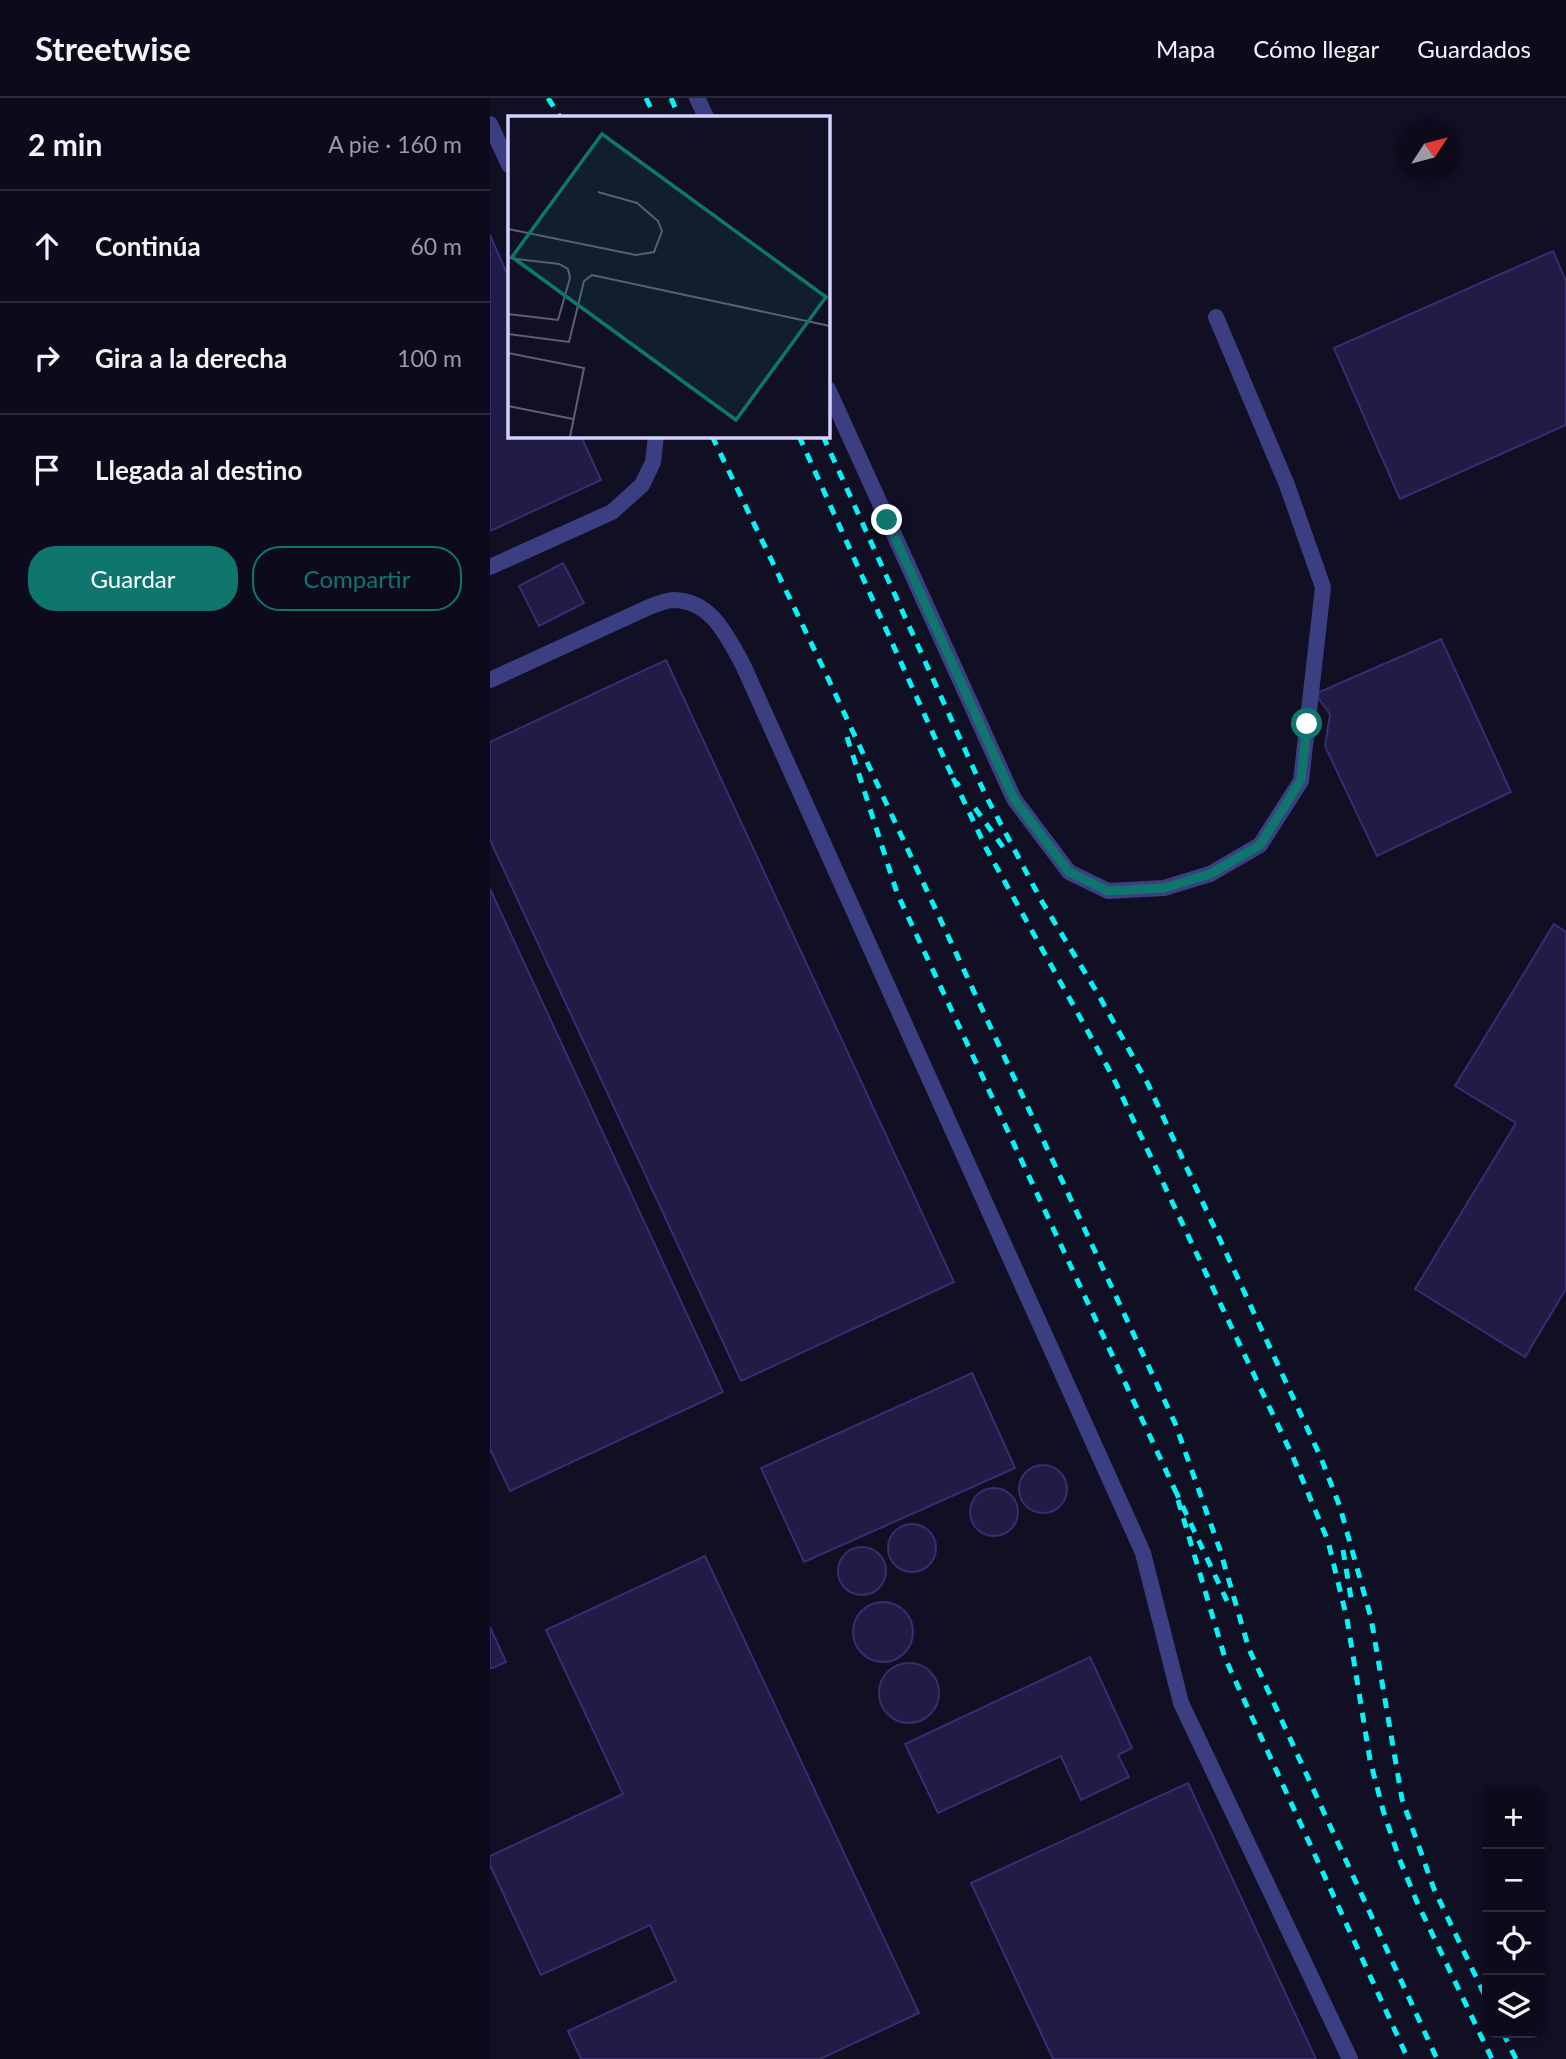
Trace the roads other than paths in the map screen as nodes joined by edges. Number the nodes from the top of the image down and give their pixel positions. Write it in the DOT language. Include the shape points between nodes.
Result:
graph roads {
  1 [pos="697,98"];
  2 [pos="706,116"];
  3 [pos="490,124"];
  4 [pos="508,163"];
  5 [pos="1216,317"];
  6 [pos="830,393"];
  7 [pos="656,438"];
  8 [pos="490,567"];
  9 [pos="490,680"];
  10 [pos="1350,2059"];
  1 -- 2 [label="lane"];
  3 -- 4 [label="lane"];
  5 -- 6 [label="lane" via="1287,485 1323,587 1301,780 1260,845 1210,874 1164,888 1108,891 1069,872 1014,799"];
  7 -- 8 [label="lane" via="653,462 642,485 612,512"];
  9 -- 10 [label="lane" via="673,600 701,607 722,628 743,665 1143,1553 1181,1703"];
}
